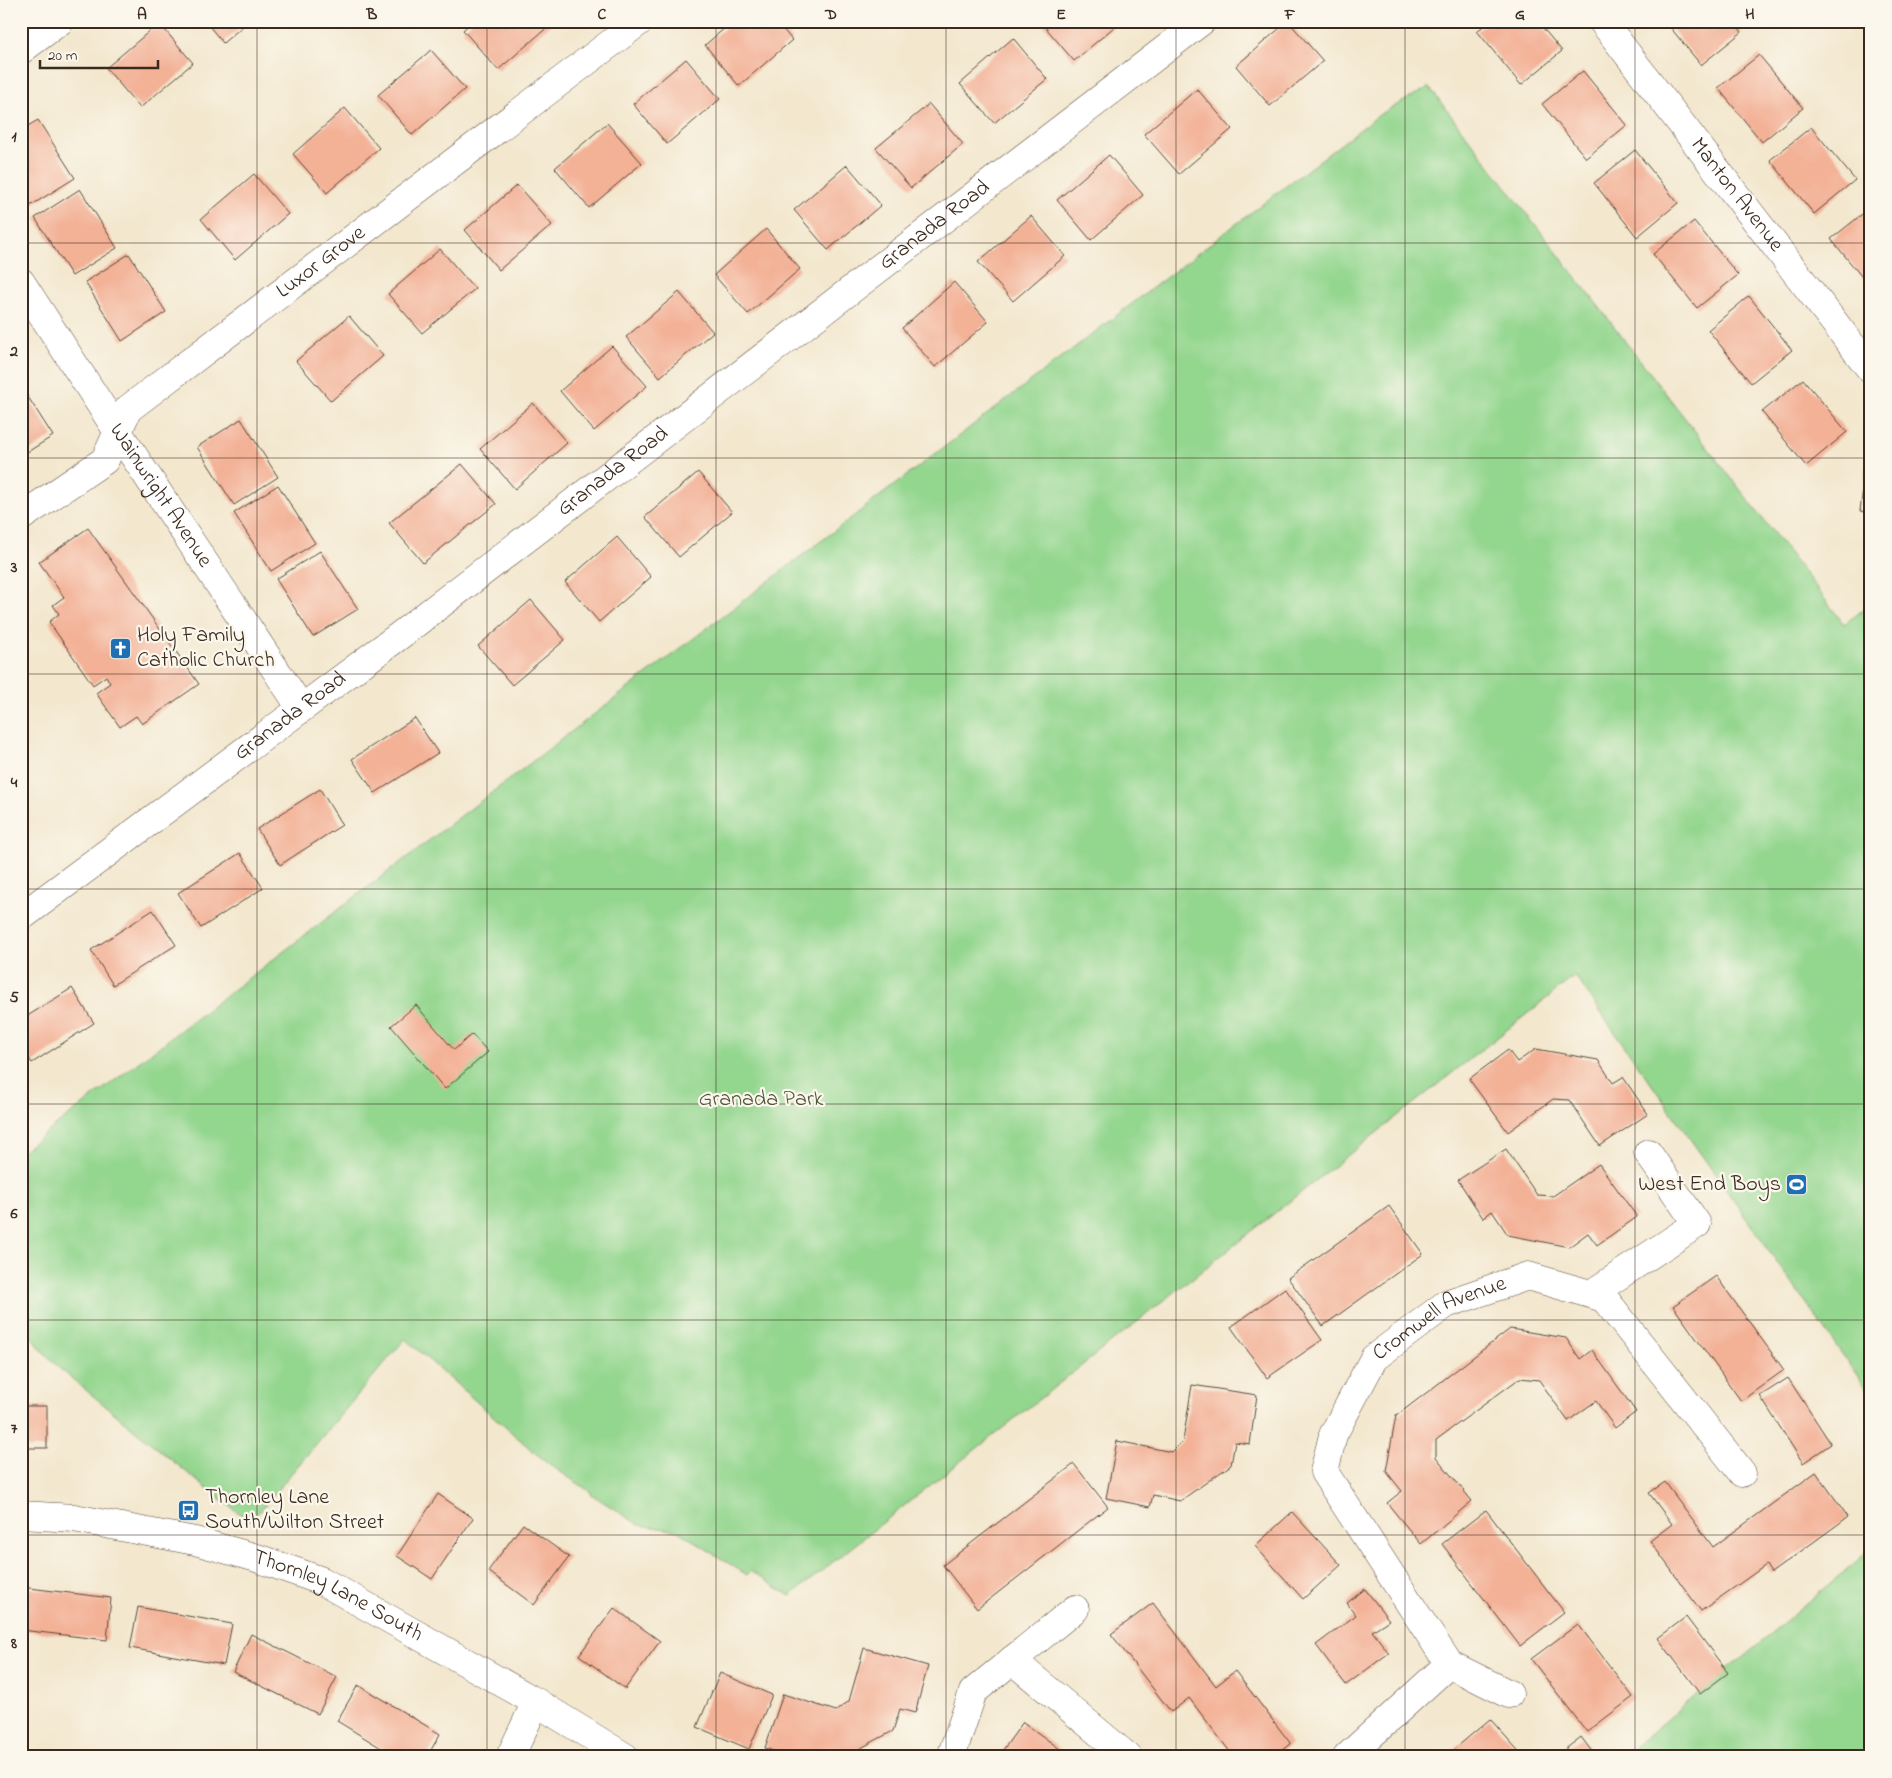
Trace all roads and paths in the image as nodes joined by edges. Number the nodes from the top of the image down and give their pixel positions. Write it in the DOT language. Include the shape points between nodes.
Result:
graph roads {
  1 [pos="60,21"];
  2 [pos="640,21"];
  3 [pos="1202,21"];
  4 [pos="1602,21"];
  5 [pos="21,50"];
  6 [pos="21,282"];
  7 [pos="1871,370"];
  8 [pos="118,432"];
  9 [pos="21,517"];
  10 [pos="301,708"];
  11 [pos="21,917"];
  12 [pos="1648,1153"];
  13 [pos="1591,1294"];
  14 [pos="1742,1473"];
  15 [pos="21,1515"];
  16 [pos="1075,1608"];
  17 [pos="1012,1660"];
  18 [pos="1449,1664"];
  19 [pos="1509,1694"];
  20 [pos="536,1702"];
  21 [pos="510,1757"];
  22 [pos="625,1757"];
  23 [pos="951,1757"];
  24 [pos="1128,1757"];
  25 [pos="1347,1757"];
  1 -- 5 [label="street"];
  2 -- 8 [label="street, Luxor Grove" via="128,409"];
  3 -- 10 [label="street, Granada Road"];
  4 -- 7 [label="street, Manton Avenue"];
  6 -- 8 [label="street, Wainwright Avenue"];
  8 -- 9 [label="street, Luxor Grove" via="105,460"];
  8 -- 10 [label="street, Wainwright Avenue"];
  10 -- 11 [label="street, Granada Road"];
  12 -- 13 [label="street" via="1697,1224"];
  13 -- 14 [label="street, Cromwell Avenue" via="1604,1298"];
  13 -- 18 [label="street, Cromwell Avenue" via="1528,1276 1446,1304 1374,1358 1333,1434 1324,1472"];
  15 -- 20 [label="street, Thornley Lane South" via="74,1518 196,1540 322,1581"];
  16 -- 17 [label="street"];
  17 -- 23 [label="street" via="973,1692"];
  17 -- 24 [label="street"];
  18 -- 19 [label="street"];
  18 -- 25 [label="street"];
  20 -- 21 [label="street"];
  20 -- 22 [label="street, Thornley Lane South"];
}
